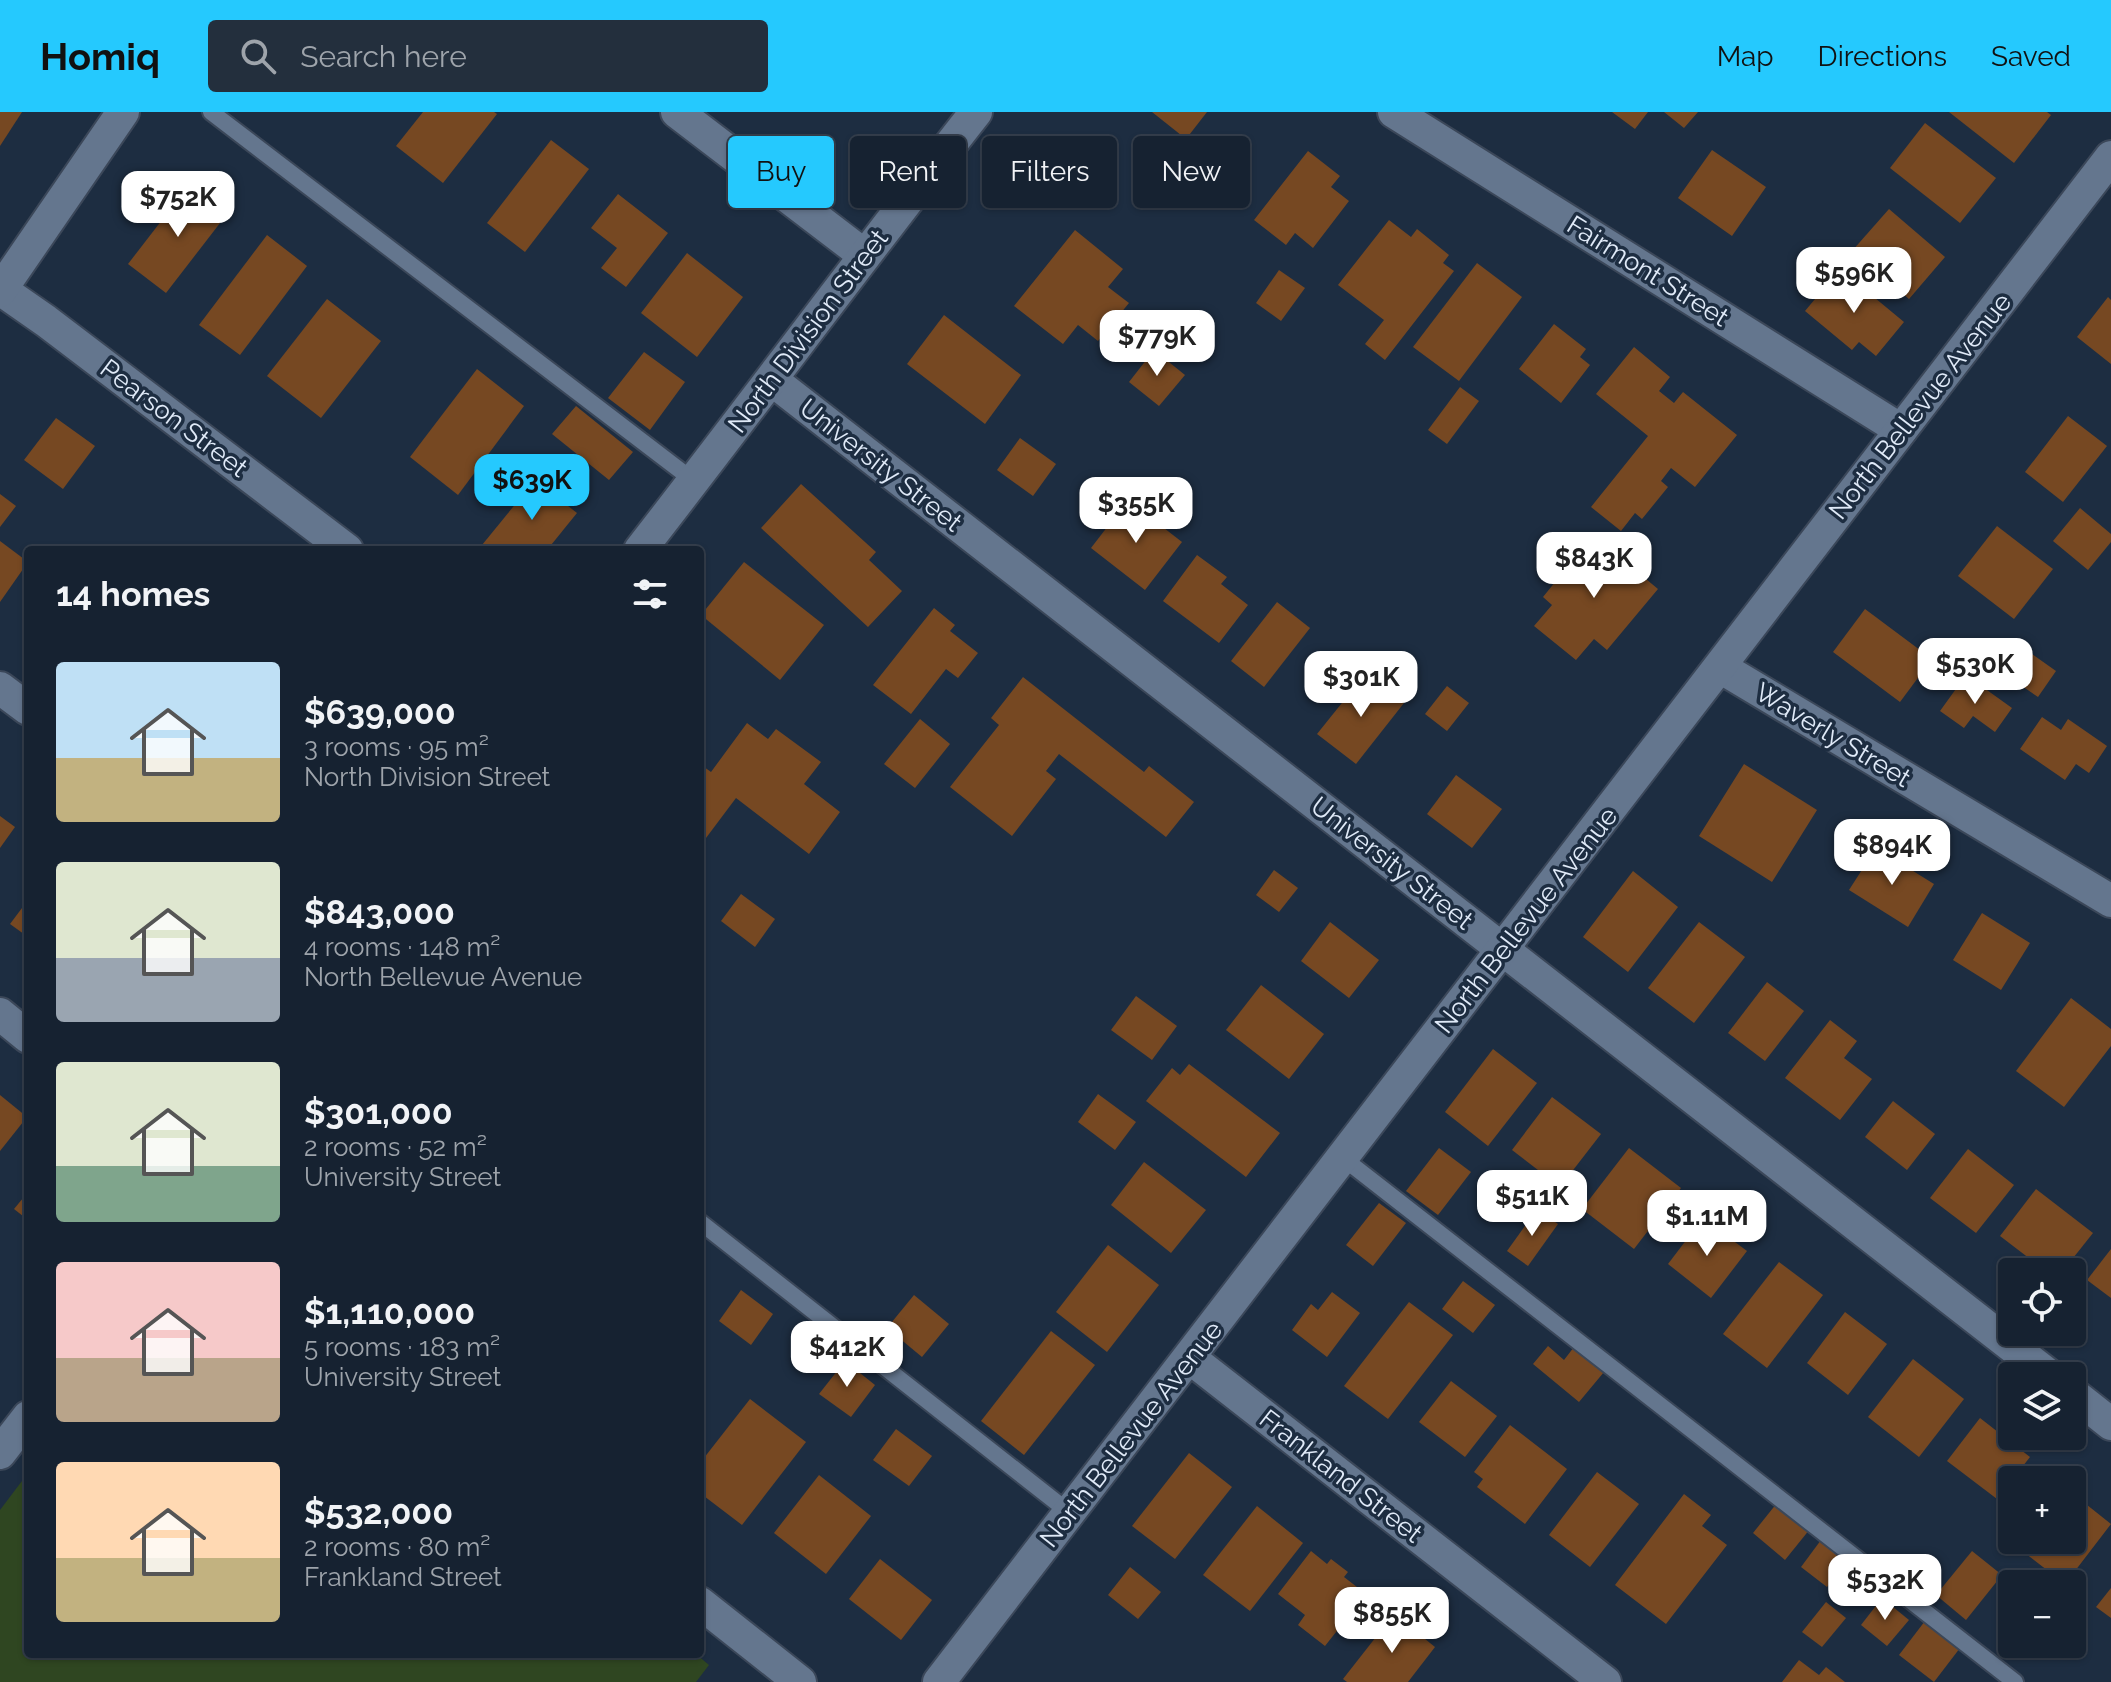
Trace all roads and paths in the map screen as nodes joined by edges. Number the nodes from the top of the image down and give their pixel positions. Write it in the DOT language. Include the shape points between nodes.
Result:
graph roads {
  1 [pos="123,112"];
  2 [pos="211,112"];
  3 [pos="677,112"];
  4 [pos="976,112"];
  5 [pos="1394,112"];
  6 [pos="2111,157"];
  7 [pos="864,255"];
  8 [pos="0,290"];
  9 [pos="772,380"];
  10 [pos="1901,430"];
  11 [pos="694,481"];
  12 [pos="342,546"];
  13 [pos="643,546"];
  14 [pos="1720,667"];
  15 [pos="0,688"];
  16 [pos="24,706"];
  17 [pos="2111,901"];
  18 [pos="1503,950"];
  19 [pos="0,1014"];
  20 [pos="24,1034"];
  21 [pos="1343,1158"];
  22 [pos="704,1225"];
  23 [pos="1190,1358"];
  24 [pos="2032,1362"];
  25 [pos="2086,1404"];
  26 [pos="24,1422"];
  27 [pos="2111,1424"];
  28 [pos="0,1453"];
  29 [pos="1070,1513"];
  30 [pos="704,1606"];
  31 [pos="800,1682"];
  32 [pos="939,1682"];
  33 [pos="1605,1682"];
  34 [pos="2015,1682"];
  1 -- 8 [label="street"];
  2 -- 11 [label="lane"];
  3 -- 7 [label="street"];
  4 -- 7 [label="street, North Division Street"];
  5 -- 10 [label="street, Fairmont Street"];
  6 -- 10 [label="street, North Bellevue Avenue"];
  7 -- 9 [label="street, North Division Street"];
  8 -- 12 [label="street, Pearson Street"];
  9 -- 11 [label="street, North Division Street"];
  9 -- 18 [label="street, University Street"];
  10 -- 14 [label="street, North Bellevue Avenue"];
  11 -- 13 [label="street, North Division Street"];
  14 -- 17 [label="street, Waverly Street"];
  14 -- 18 [label="street, North Bellevue Avenue"];
  15 -- 16 [label="street"];
  18 -- 21 [label="street, North Bellevue Avenue"];
  18 -- 24 [label="street, University Street"];
  19 -- 20 [label="street"];
  21 -- 23 [label="street, North Bellevue Avenue"];
  21 -- 34 [label="lane"];
  22 -- 29 [label="lane"];
  23 -- 29 [label="street, North Bellevue Avenue"];
  23 -- 33 [label="street, Frankland Street"];
  25 -- 27 [label="street"];
  26 -- 28 [label="street"];
  29 -- 32 [label="street, North Bellevue Avenue"];
  30 -- 31 [label="street"];
}
